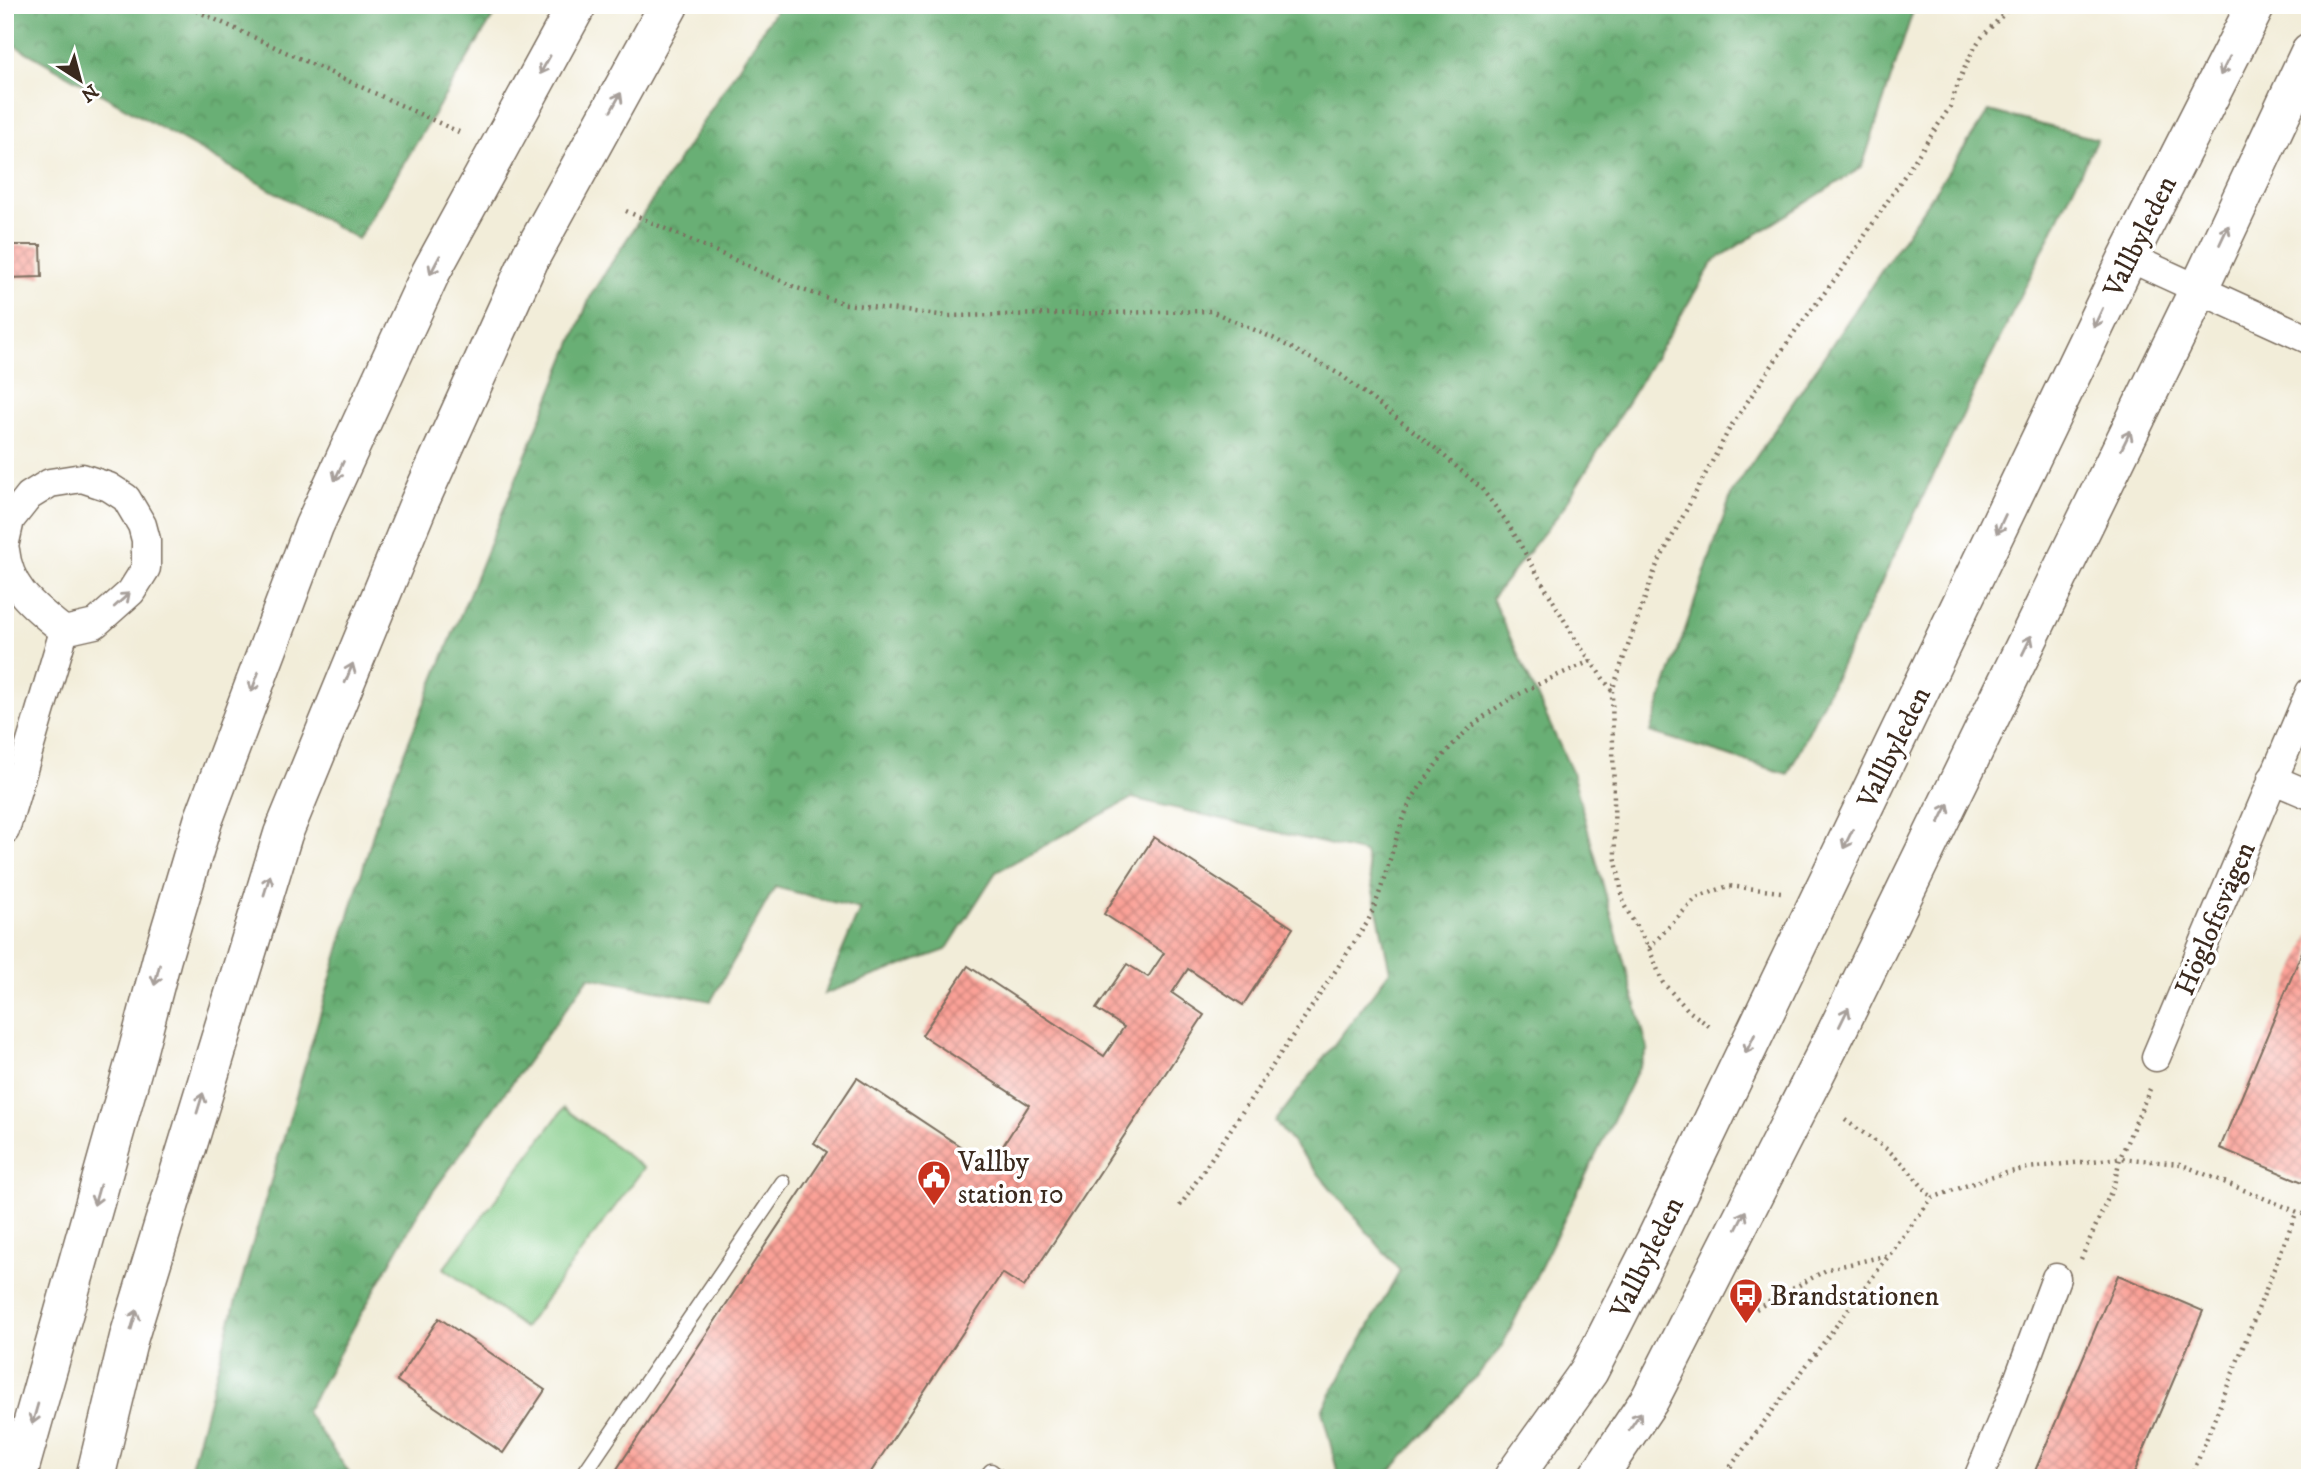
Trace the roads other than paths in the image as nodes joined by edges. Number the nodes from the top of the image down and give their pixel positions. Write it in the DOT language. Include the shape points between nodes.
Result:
graph roads {
  1 [pos="577,5"];
  2 [pos="669,5"];
  3 [pos="2256,5"];
  4 [pos="2310,52"];
  5 [pos="2128,257"];
  6 [pos="2199,289"];
  7 [pos="2310,340"];
  8 [pos="5,542"];
  9 [pos="5,550"];
  10 [pos="64,631"];
  11 [pos="2310,692"];
  12 [pos="2272,779"];
  13 [pos="2310,795"];
  14 [pos="5,830"];
  15 [pos="2156,1057"];
  16 [pos="783,1182"];
  17 [pos="2056,1278"];
  18 [pos="17,1478"];
  19 [pos="95,1478"];
  20 [pos="581,1478"];
  21 [pos="985,1478"];
  22 [pos="1000,1478"];
  23 [pos="1513,1478"];
  24 [pos="1597,1478"];
  25 [pos="1978,1478"];
  1 -- 18 [label="main road, one-way" via="432,272 309,538 203,821"];
  19 -- 2 [label="main road, one-way" via="129,1337 283,834 419,503 531,256"];
  3 -- 5 [label="main road, Vallbyleden, one-way"];
  6 -- 4 [label="main road, one-way"];
  5 -- 6 [label="street"];
  5 -- 23 [label="main road, Vallbyleden, one-way" via="1656,1239 1589,1370"];
  6 -- 7 [label="street"];
  24 -- 6 [label="main road, one-way" via="1650,1399 1836,1033"];
  10 -- 8 [label="street, one-way" via="95,624 131,592 146,568 142,525 126,498 109,486 82,478 50,483 29,496 10,520"];
  9 -- 10 [label="street" via="7,568 24,598"];
  10 -- 14 [label="street"];
  11 -- 12 [label="street, Högloftsvägen"];
  12 -- 13 [label="street"];
  12 -- 15 [label="street, Högloftsvägen"];
  16 -- 20 [label="lane"];
  17 -- 25 [label="street"];
  21 -- 22 [label="lane" via="991,1471"];
}
